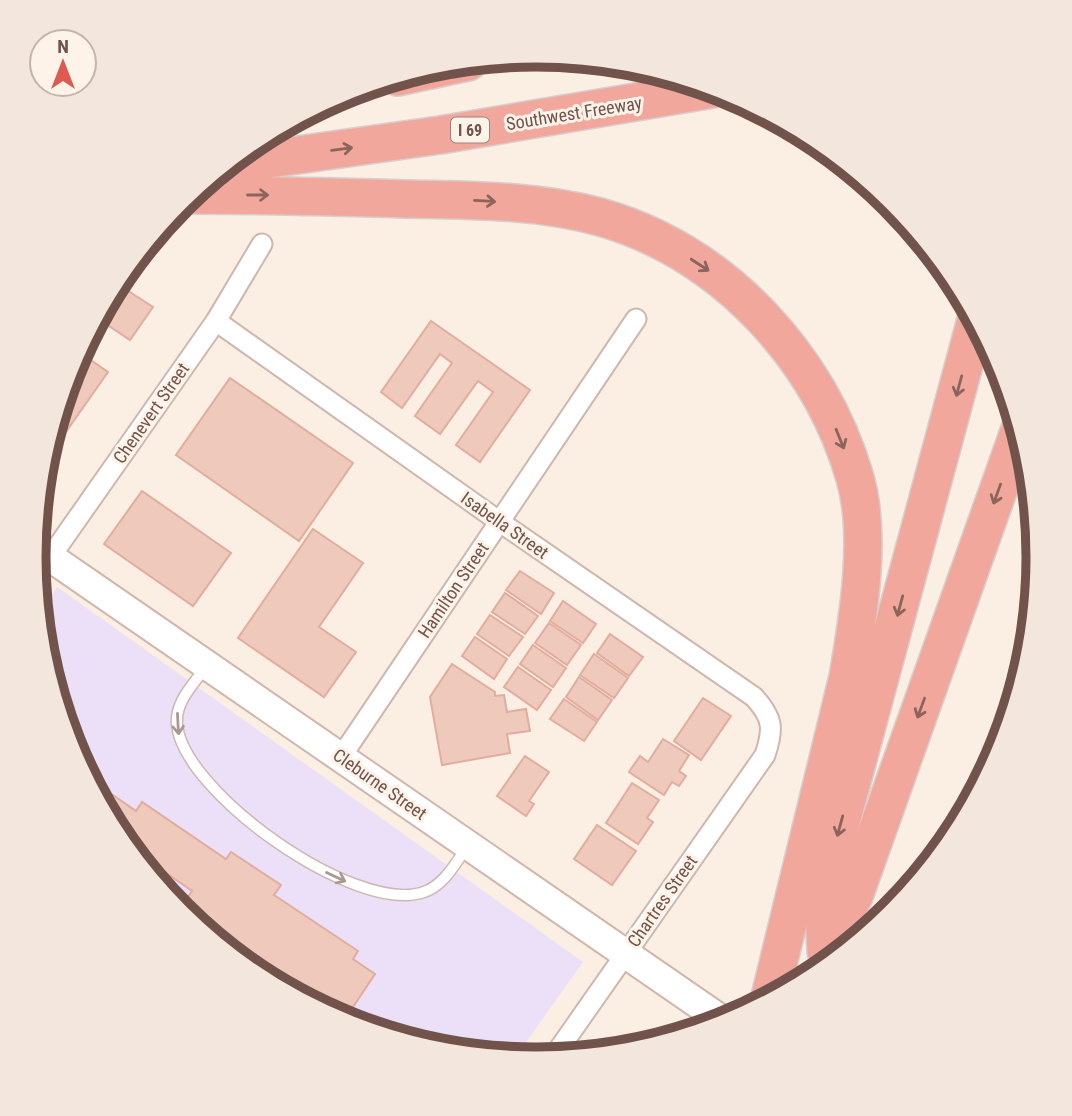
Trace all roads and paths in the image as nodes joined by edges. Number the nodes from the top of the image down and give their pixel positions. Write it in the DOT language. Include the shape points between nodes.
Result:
graph roads {
  1 [pos="690,93"];
  2 [pos="246,162"];
  3 [pos="206,195"];
  4 [pos="262,244"];
  5 [pos="636,319"];
  6 [pos="216,321"];
  7 [pos="972,334"];
  8 [pos="1014,447"];
  9 [pos="500,522"];
  10 [pos="46,553"];
  11 [pos="46,565"];
  12 [pos="207,665"];
  13 [pos="769,742"];
  14 [pos="341,757"];
  15 [pos="469,845"];
  16 [pos="625,953"];
  17 [pos="826,953"];
  18 [pos="822,956"];
  19 [pos="773,987"];
  20 [pos="714,1015"];
  21 [pos="560,1047"];
  2 -- 1 [label="highway, Southwest Freeway / I 69, one-way"];
  3 -- 19 [label="highway, one-way" via="489,201 599,217 638,230 705,268 735,289 789,345 825,402 856,479 862,526 857,625 848,677"];
  4 -- 6 [label="street, Chenevert Street"];
  5 -- 9 [label="street, Hamilton Street"];
  6 -- 9 [label="street, Isabella Street"];
  6 -- 10 [label="street, Chenevert Street"];
  7 -- 18 [label="highway, one-way" via="823,889"];
  8 -- 17 [label="highway, one-way" via="854,896"];
  9 -- 13 [label="street, Isabella Street" via="754,697 768,712"];
  9 -- 14 [label="street, Hamilton Street"];
  11 -- 12 [label="main road, Cleburne Street"];
  12 -- 14 [label="main road, Cleburne Street"];
  12 -- 15 [label="lane, one-way" via="178,706 180,743 199,774 263,833 334,878 402,895 439,884"];
  13 -- 16 [label="street, Chartres Street" via="765,755"];
  14 -- 15 [label="main road, Cleburne Street"];
  15 -- 16 [label="main road, Cleburne Street"];
  16 -- 20 [label="main road, Cleburne Street"];
  16 -- 21 [label="street, Chartres Street"];
}
